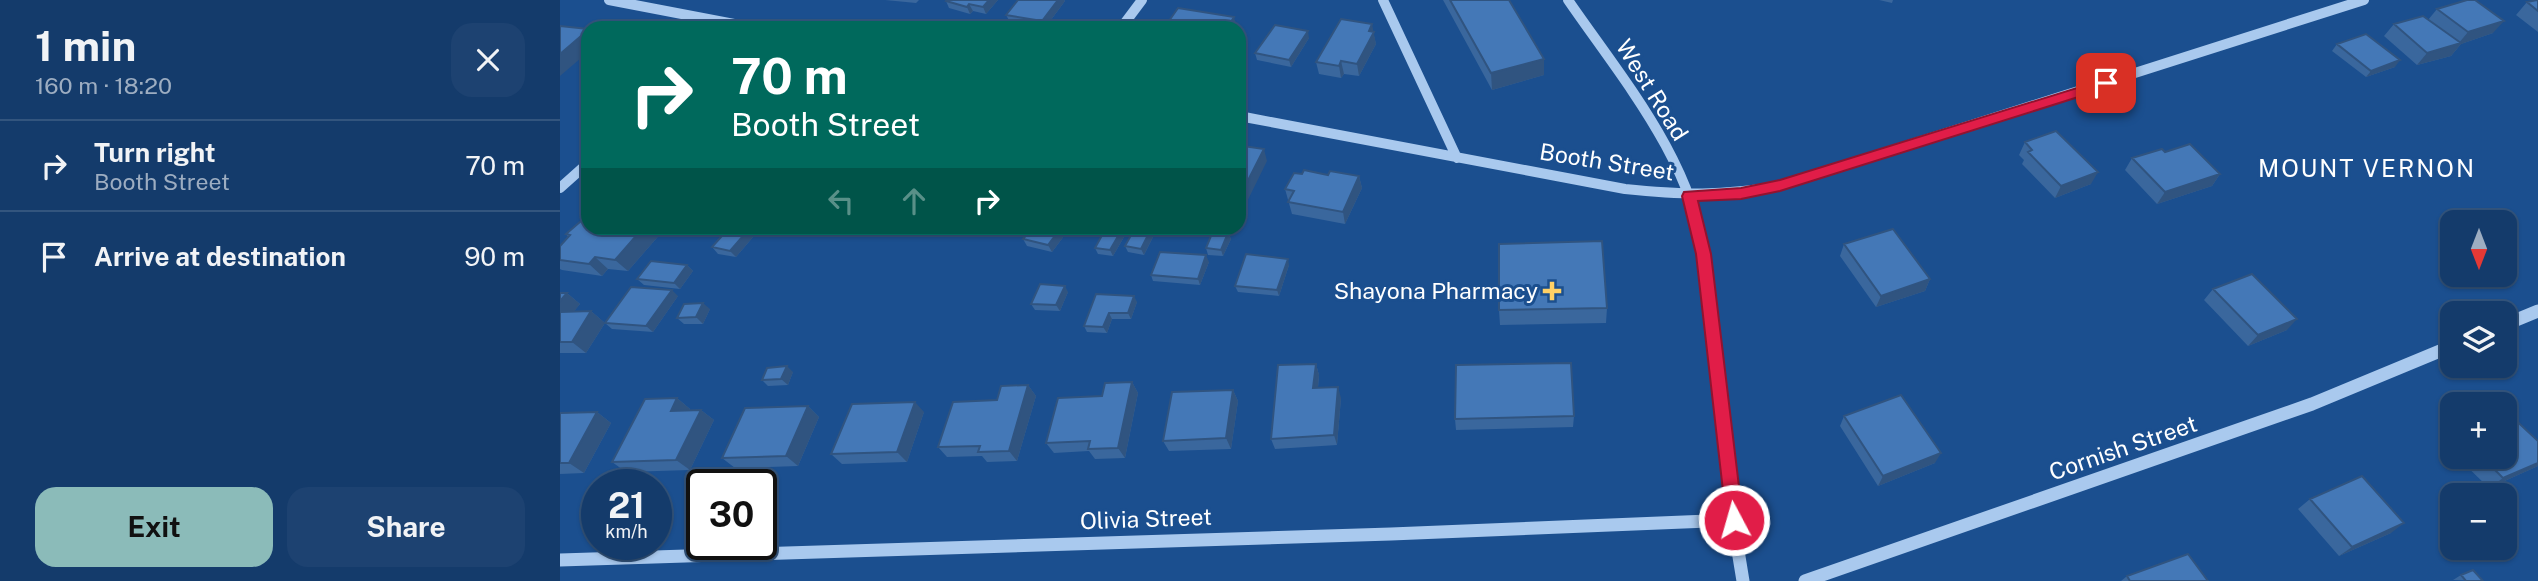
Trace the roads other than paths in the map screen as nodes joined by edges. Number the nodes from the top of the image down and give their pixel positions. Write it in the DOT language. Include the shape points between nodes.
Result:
graph roads {
  1 [pos="609,0"];
  2 [pos="1142,0"];
  3 [pos="1383,0"];
  4 [pos="1569,0"];
  5 [pos="2364,0"];
  6 [pos="709,21"];
  7 [pos="1126,21"];
  8 [pos="1246,117"];
  9 [pos="1457,158"];
  10 [pos="581,169"];
  11 [pos="560,188"];
  12 [pos="1689,196"];
  13 [pos="2538,311"];
  14 [pos="2517,320"];
  15 [pos="2440,351"];
  16 [pos="1734,520"];
  17 [pos="560,560"];
  18 [pos="1743,581"];
  19 [pos="1805,581"];
  1 -- 6 [label="street"];
  2 -- 7 [label="street"];
  3 -- 9 [label="street"];
  4 -- 12 [label="street, West Road" via="1650,122"];
  5 -- 12 [label="street, Booth Street" via="1780,186"];
  8 -- 9 [label="street, Booth Street"];
  9 -- 12 [label="street, Booth Street"];
  10 -- 11 [label="street"];
  12 -- 16 [label="street, West Road" via="1704,254"];
  13 -- 14 [label="street"];
  15 -- 19 [label="street, Cornish Street" via="2312,404"];
  16 -- 17 [label="street, Olivia Street"];
  16 -- 18 [label="street, West Road"];
}
